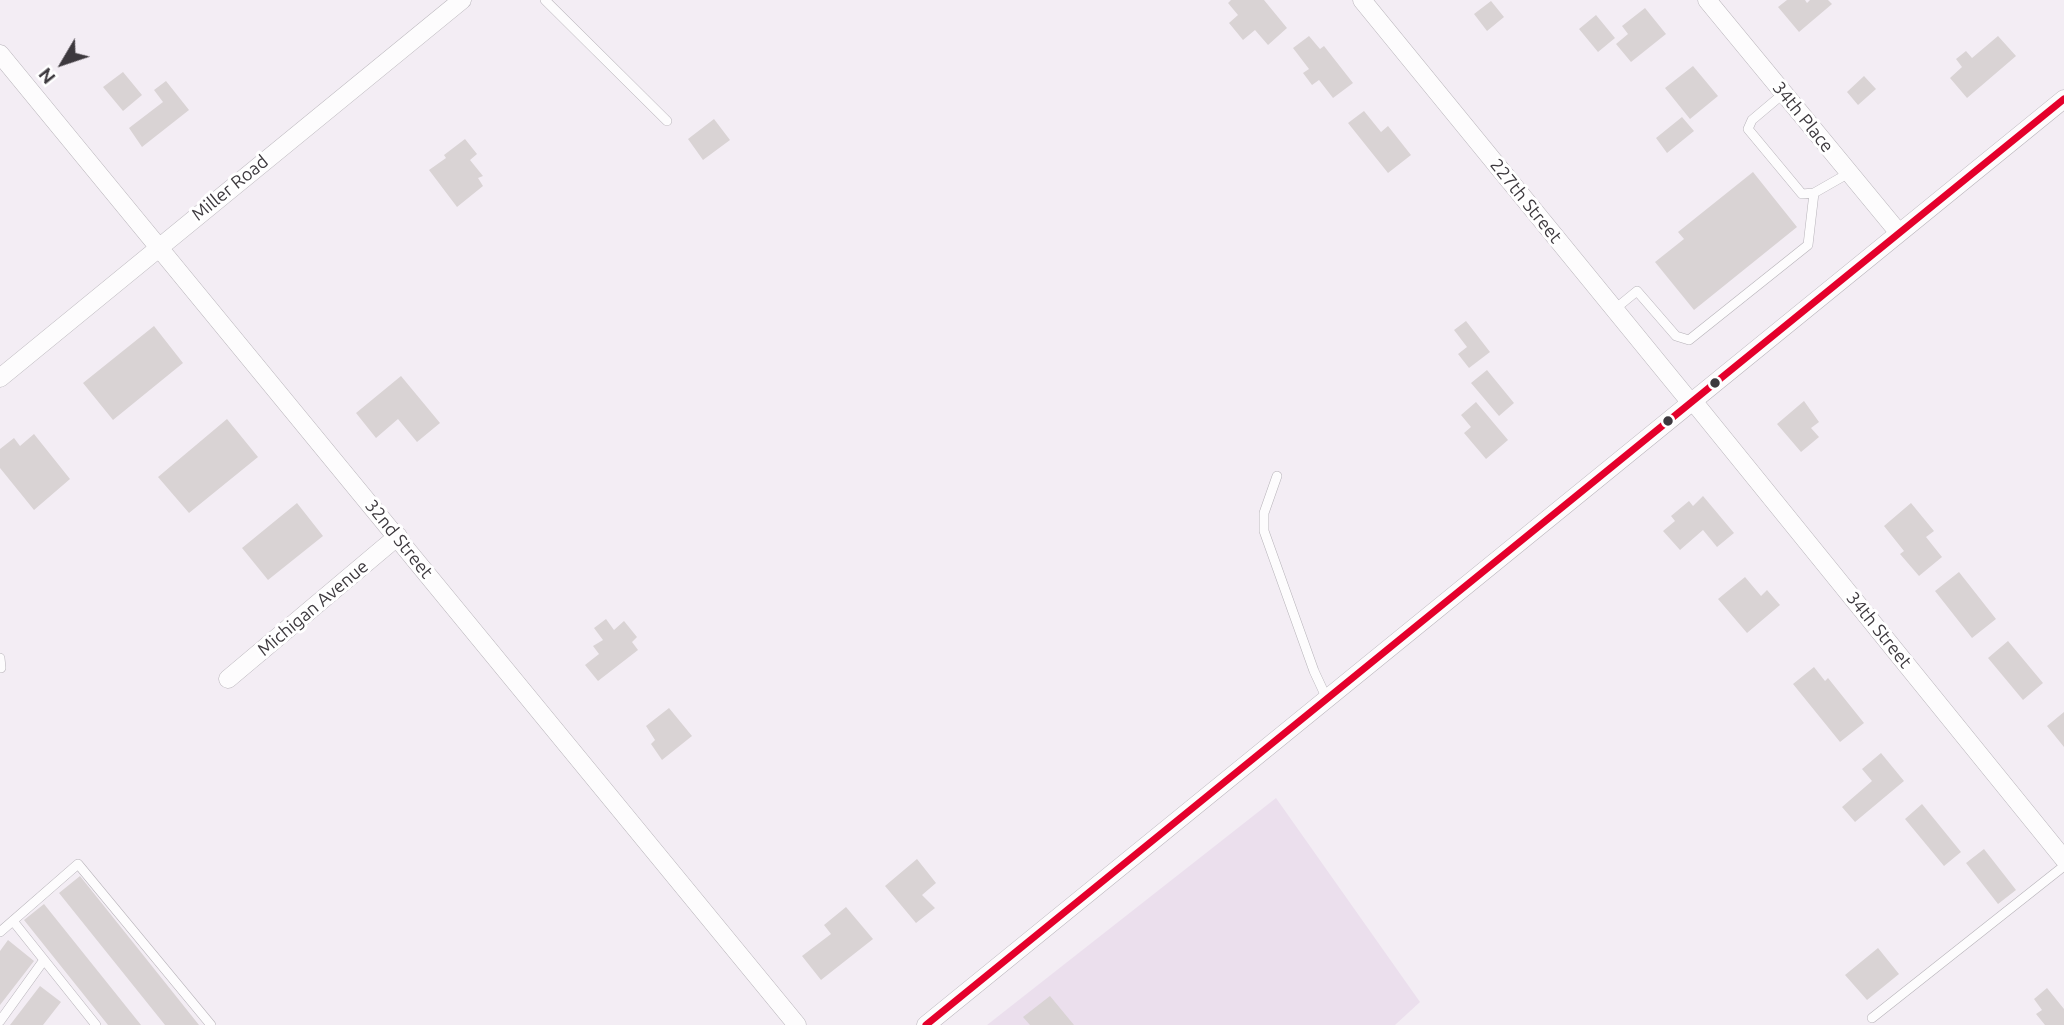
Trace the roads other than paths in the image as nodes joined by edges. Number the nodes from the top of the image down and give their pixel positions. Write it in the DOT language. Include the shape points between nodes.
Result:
graph roads {
  1 [pos="462,0"];
  2 [pos="545,0"];
  3 [pos="1362,0"];
  4 [pos="1707,0"];
  5 [pos="0,54"];
  6 [pos="1783,93"];
  7 [pos="2064,99"];
  8 [pos="667,121"];
  9 [pos="1849,173"];
  10 [pos="1814,193"];
  11 [pos="1899,233"];
  12 [pos="159,247"];
  13 [pos="1615,309"];
  14 [pos="0,378"];
  15 [pos="1692,402"];
  16 [pos="1277,475"];
  17 [pos="398,536"];
  18 [pos="0,658"];
  19 [pos="1,668"];
  20 [pos="228,679"];
  21 [pos="1327,699"];
  22 [pos="2064,859"];
  23 [pos="2064,866"];
  24 [pos="13,921"];
  25 [pos="0,932"];
  26 [pos="44,960"];
  27 [pos="1872,1018"];
  28 [pos="0,1021"];
  29 [pos="96,1025"];
  30 [pos="211,1025"];
  31 [pos="797,1025"];
  32 [pos="926,1025"];
  1 -- 12 [label="street, Miller Road"];
  2 -- 8 [label="lane"];
  3 -- 13 [label="street, 227th Street"];
  4 -- 6 [label="street, 34th Place"];
  5 -- 12 [label="street, 32nd Street"];
  6 -- 9 [label="street, 34th Place"];
  6 -- 10 [label="lane" via="1748,129 1802,194"];
  7 -- 11 [label="street"];
  9 -- 10 [label="lane"];
  9 -- 11 [label="street, 34th Place"];
  10 -- 13 [label="lane" via="1808,245 1689,340 1676,336 1637,291"];
  11 -- 15 [label="street"];
  12 -- 14 [label="street, Miller Road"];
  12 -- 17 [label="street, 32nd Street"];
  13 -- 15 [label="street, 227th Street"];
  15 -- 21 [label="street"];
  15 -- 22 [label="street, 34th Street"];
  16 -- 21 [label="lane" via="1264,513 1264,531"];
  17 -- 20 [label="street, Michigan Avenue"];
  17 -- 31 [label="street, 32nd Street"];
  18 -- 19 [label="lane"];
  21 -- 32 [label="street"];
  23 -- 27 [label="lane"];
  24 -- 25 [label="lane"];
  24 -- 26 [label="lane"];
  24 -- 30 [label="lane" via="78,864"];
  26 -- 28 [label="lane"];
  26 -- 29 [label="lane"];
}
